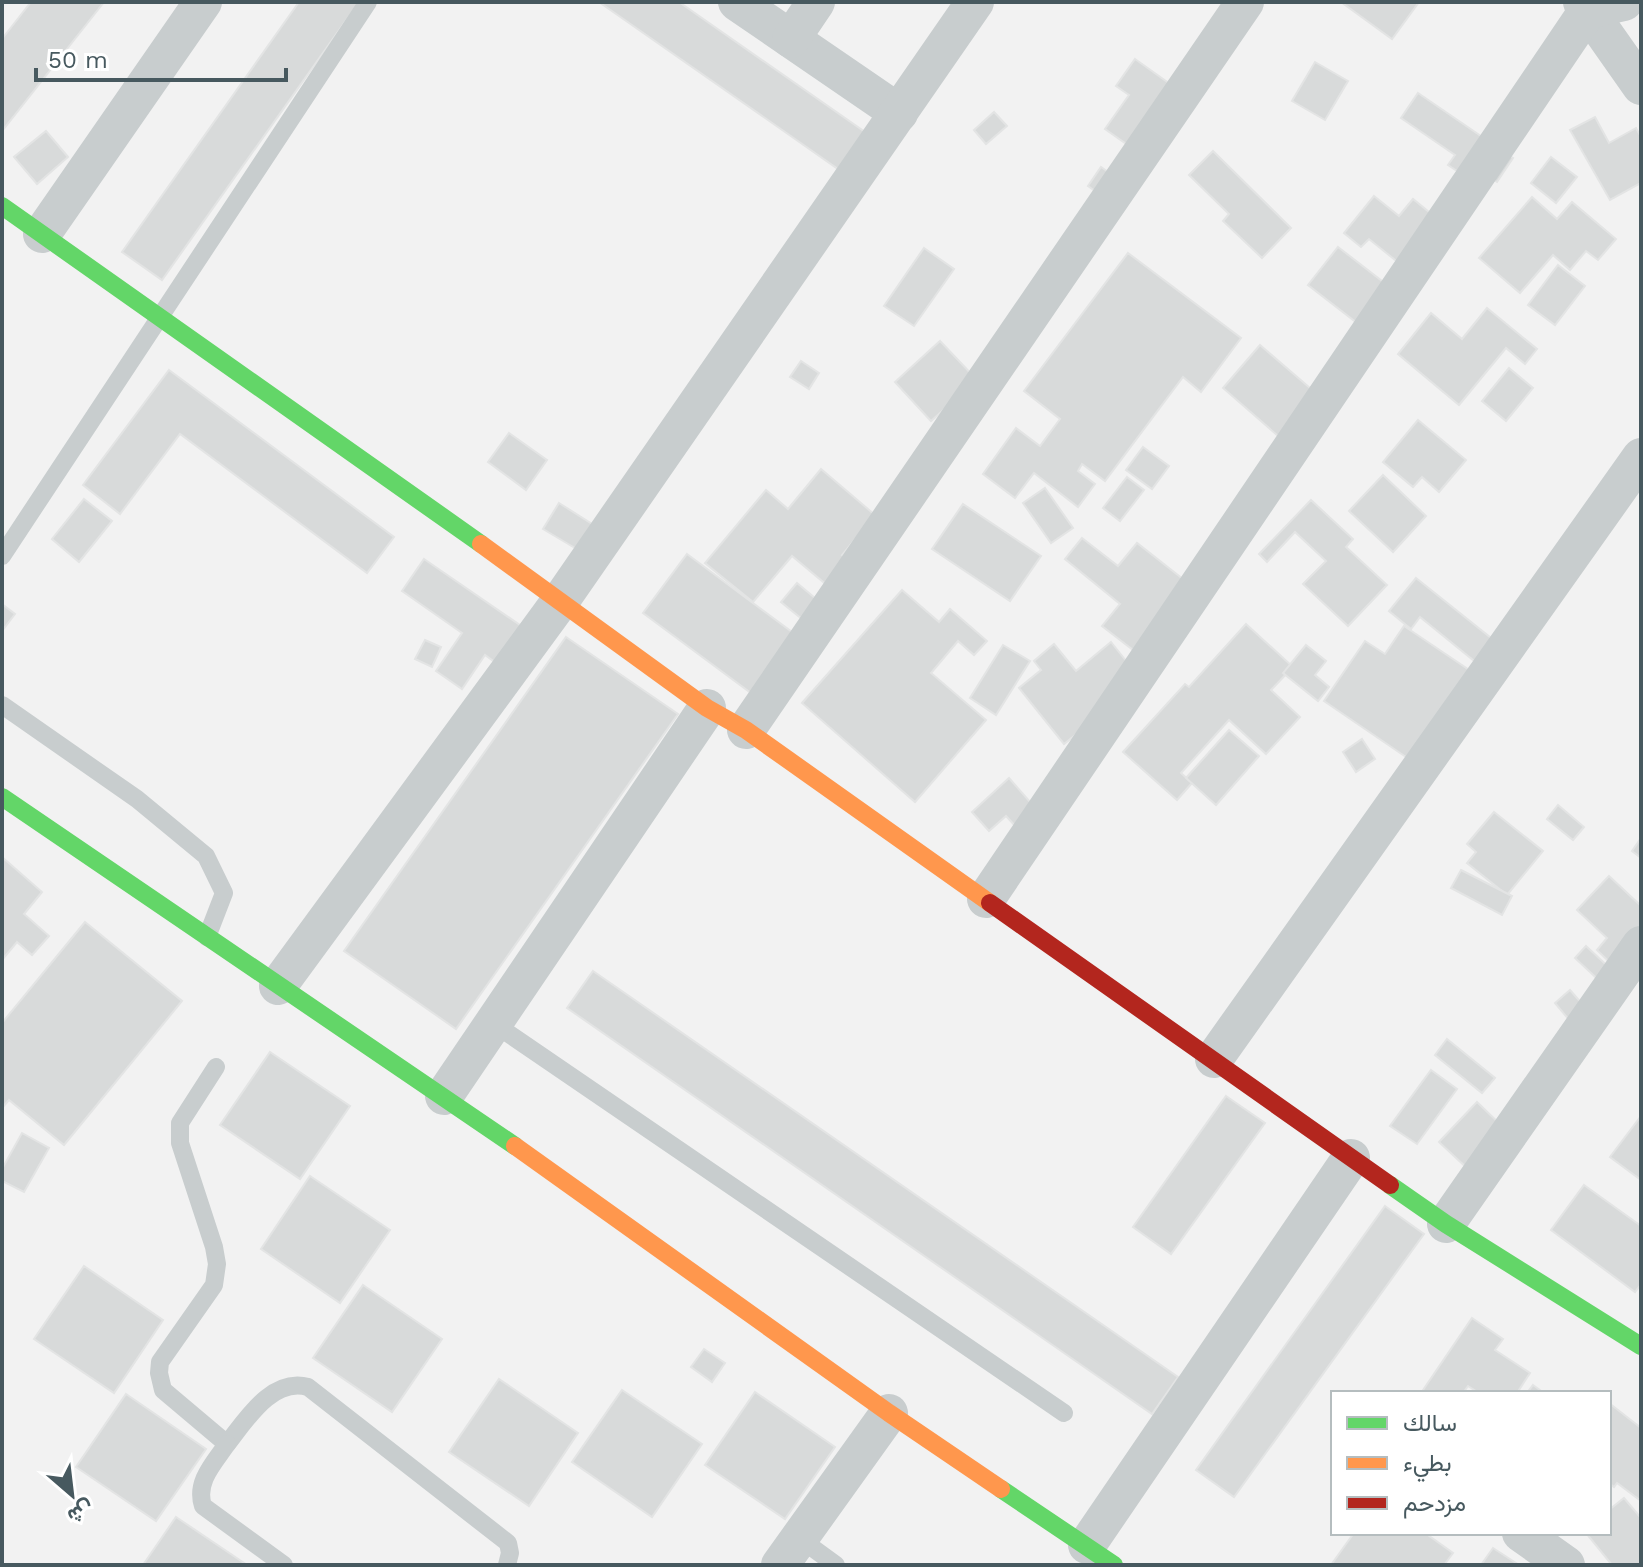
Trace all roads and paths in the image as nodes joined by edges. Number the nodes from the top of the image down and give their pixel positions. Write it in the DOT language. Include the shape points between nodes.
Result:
graph roads {
  1 [pos="203,2"];
  2 [pos="368,2"];
  3 [pos="737,2"];
  4 [pos="816,2"];
  5 [pos="975,2"];
  6 [pos="1245,2"];
  7 [pos="1598,5"];
  8 [pos="791,39"];
  9 [pos="1641,86"];
  10 [pos="899,113"];
  11 [pos="2,206"];
  12 [pos="42,234"];
  13 [pos="158,317"];
  14 [pos="1641,457"];
  15 [pos="2,556"];
  16 [pos="561,600"];
  17 [pos="2,705"];
  18 [pos="707,708"];
  19 [pos="746,730"];
  20 [pos="2,797"];
  21 [pos="986,899"];
  22 [pos="207,937"];
  23 [pos="1641,945"];
  24 [pos="278,986"];
  25 [pos="493,1023"];
  26 [pos="1214,1059"];
  27 [pos="216,1067"];
  28 [pos="444,1096"];
  29 [pos="1351,1158"];
  30 [pos="1446,1224"];
  31 [pos="1641,1346"];
  32 [pos="889,1413"];
  33 [pos="1064,1413"];
  34 [pos="227,1444"];
  35 [pos="1524,1535"];
  36 [pos="790,1552"];
  37 [pos="1100,1555"];
  38 [pos="284,1565"];
  39 [pos="507,1565"];
  40 [pos="836,1565"];
  41 [pos="1566,1565"];
  1 -- 12 [label="street"];
  2 -- 13 [label="lane"];
  3 -- 8 [label="street"];
  4 -- 8 [label="street"];
  5 -- 10 [label="street"];
  6 -- 19 [label="street"];
  7 -- 9 [label="street"];
  7 -- 21 [label="street"];
  8 -- 10 [label="street"];
  10 -- 16 [label="street"];
  11 -- 12 [label="street"];
  12 -- 13 [label="street"];
  13 -- 15 [label="lane"];
  13 -- 16 [label="street"];
  14 -- 26 [label="street"];
  16 -- 18 [label="street"];
  16 -- 24 [label="street"];
  17 -- 22 [label="lane" via="137,799 206,856 224,893"];
  18 -- 19 [label="street"];
  18 -- 25 [label="street"];
  19 -- 21 [label="street"];
  20 -- 22 [label="street"];
  21 -- 26 [label="street"];
  22 -- 24 [label="street"];
  23 -- 30 [label="street"];
  24 -- 28 [label="street"];
  25 -- 28 [label="street"];
  25 -- 33 [label="lane"];
  26 -- 29 [label="street"];
  27 -- 34 [label="lane" via="180,1123 180,1143 214,1247 214,1285 160,1362 159,1373 163,1390"];
  28 -- 32 [label="street"];
  29 -- 30 [label="street"];
  29 -- 37 [label="street"];
  30 -- 31 [label="street"];
  32 -- 36 [label="street"];
  32 -- 37 [label="street"];
  34 -- 38 [label="lane" via="202,1483 203,1506"];
  34 -- 39 [label="lane" via="268,1396 299,1384 308,1387 508,1543"];
  35 -- 41 [label="street"];
  36 -- 40 [label="lane"];
}
